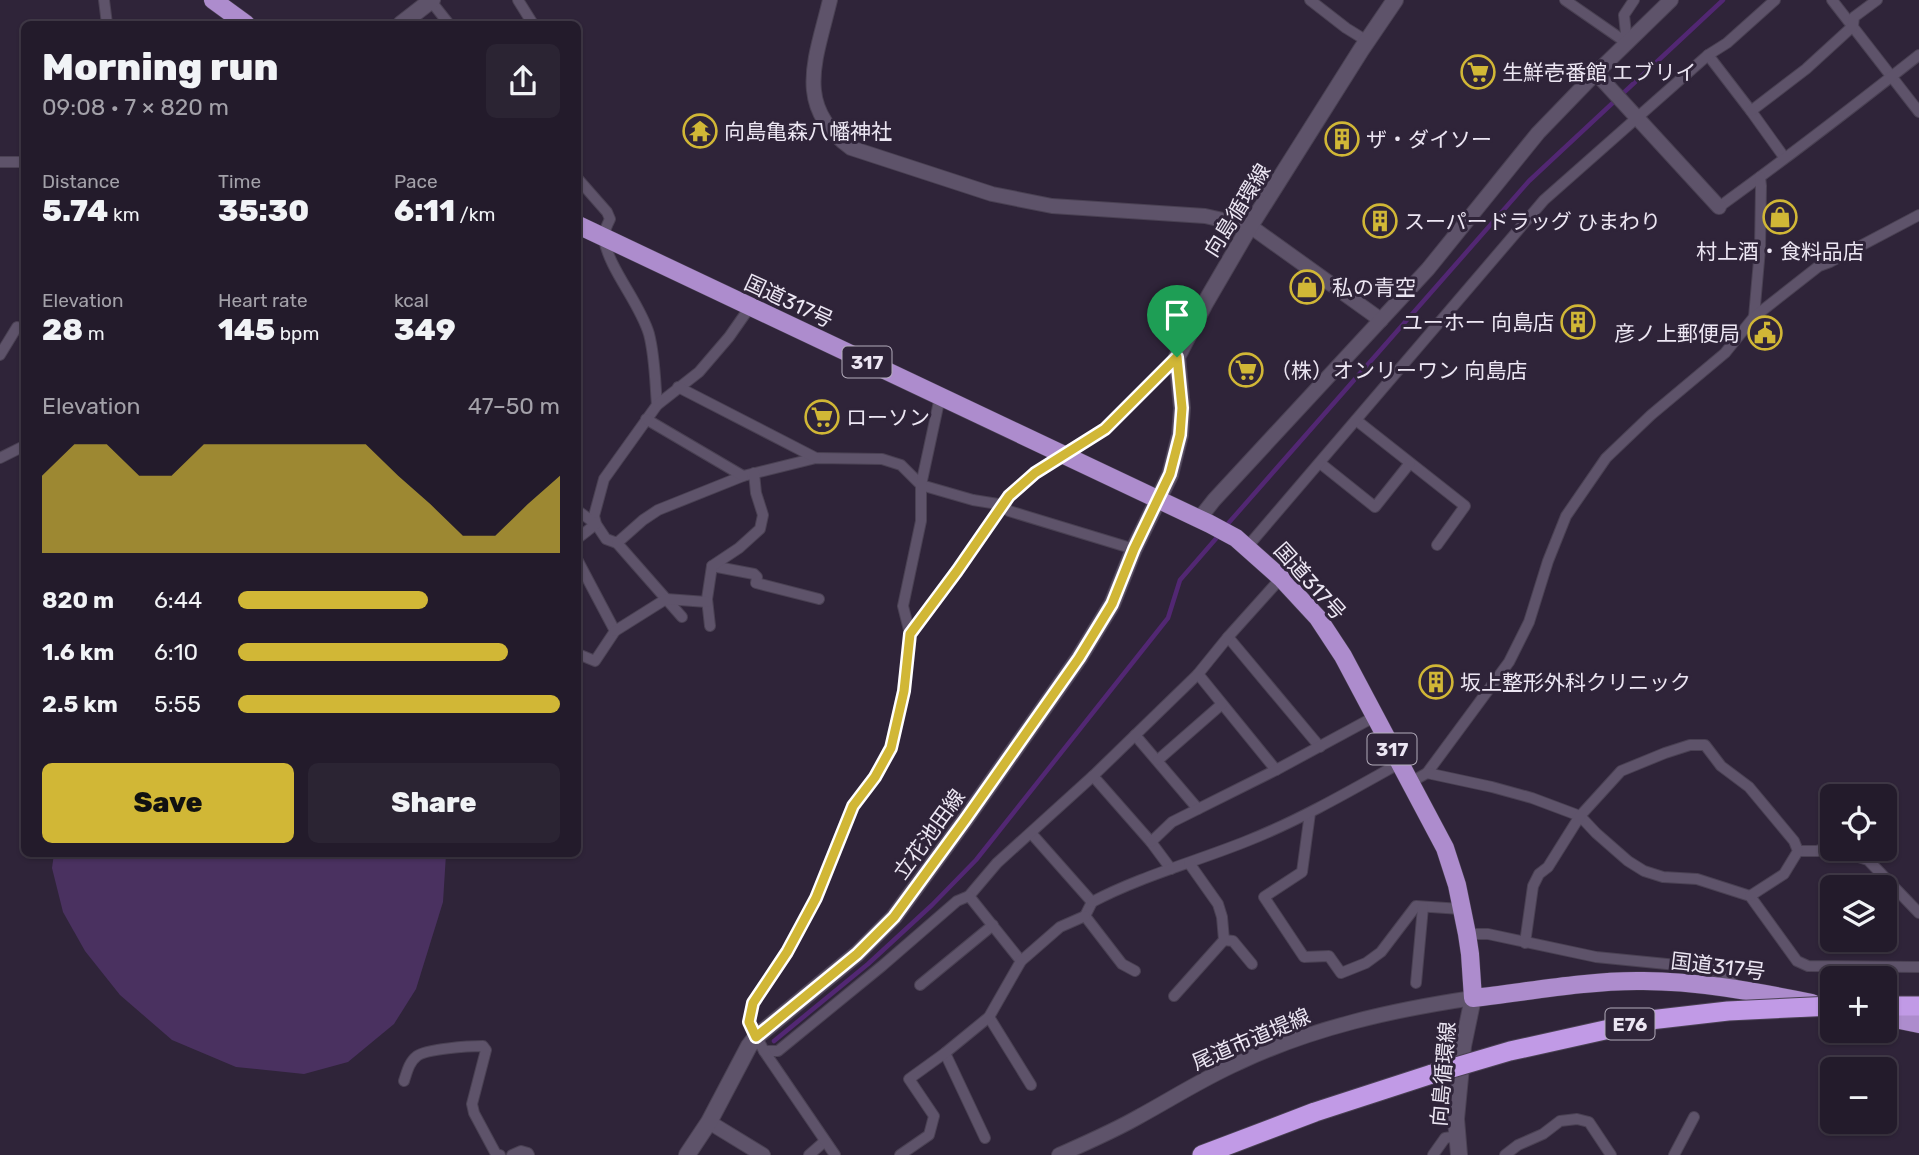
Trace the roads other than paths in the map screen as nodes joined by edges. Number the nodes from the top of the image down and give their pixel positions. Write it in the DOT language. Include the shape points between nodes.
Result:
graph roads {
  1 [pos="104,0"];
  2 [pos="213,0"];
  3 [pos="431,0"];
  4 [pos="518,0"];
  5 [pos="830,0"];
  6 [pos="1310,0"];
  7 [pos="1395,0"];
  8 [pos="1564,0"];
  9 [pos="1634,0"];
  10 [pos="1671,0"];
  11 [pos="1775,0"];
  12 [pos="1832,0"];
  13 [pos="1877,0"];
  14 [pos="107,21"];
  15 [pos="243,21"];
  16 [pos="405,21"];
  17 [pos="447,21"];
  18 [pos="531,21"];
  19 [pos="1853,26"];
  20 [pos="1367,41"];
  21 [pos="1628,43"];
  22 [pos="1708,55"];
  23 [pos="1919,55"];
  24 [pos="1892,76"];
  25 [pos="1600,78"];
  26 [pos="1751,111"];
  27 [pos="1919,112"];
  28 [pos="1638,117"];
  29 [pos="1784,157"];
  30 [pos="0,162"];
  31 [pos="21,162"];
  32 [pos="1760,177"];
  33 [pos="581,182"];
  34 [pos="1719,207"];
  35 [pos="1919,215"];
  36 [pos="581,226"];
  37 [pos="1250,226"];
  38 [pos="603,237"];
  39 [pos="750,307"];
  40 [pos="1754,317"];
  41 [pos="1381,320"];
  42 [pos="18,327"];
  43 [pos="0,355"];
  44 [pos="1177,357"];
  45 [pos="678,387"];
  46 [pos="940,397"];
  47 [pos="657,405"];
  48 [pos="646,419"];
  49 [pos="1356,420"];
  50 [pos="21,447"];
  51 [pos="1064,456"];
  52 [pos="0,457"];
  53 [pos="816,458"];
  54 [pos="1320,463"];
  55 [pos="1410,463"];
  56 [pos="749,474"];
  57 [pos="921,485"];
  58 [pos="1157,499"];
  59 [pos="1004,505"];
  60 [pos="581,513"];
  61 [pos="1204,521"];
  62 [pos="596,524"];
  63 [pos="581,536"];
  64 [pos="617,542"];
  65 [pos="1242,542"];
  66 [pos="1437,545"];
  67 [pos="1134,549"];
  68 [pos="712,566"];
  69 [pos="581,567"];
  70 [pos="1281,578"];
  71 [pos="666,599"];
  72 [pos="819,599"];
  73 [pos="707,602"];
  74 [pos="682,617"];
  75 [pos="710,626"];
  76 [pos="615,631"];
  77 [pos="910,634"];
  78 [pos="1228,637"];
  79 [pos="581,655"];
  80 [pos="1198,674"];
  81 [pos="1222,704"];
  82 [pos="1374,717"];
  83 [pos="1135,735"];
  84 [pos="1320,747"];
  85 [pos="1158,760"];
  86 [pos="1400,763"];
  87 [pos="1276,770"];
  88 [pos="1093,776"];
  89 [pos="1419,778"];
  90 [pos="1198,808"];
  91 [pos="1310,813"];
  92 [pos="1580,816"];
  93 [pos="1031,833"];
  94 [pos="1152,842"];
  95 [pos="1820,850"];
  96 [pos="1798,851"];
  97 [pos="1869,861"];
  98 [pos="1188,863"];
  99 [pos="1171,869"];
  100 [pos="969,896"];
  101 [pos="1750,896"];
  102 [pos="1092,902"];
  103 [pos="1423,906"];
  104 [pos="1461,909"];
  105 [pos="1919,913"];
  106 [pos="1085,916"];
  107 [pos="993,925"];
  108 [pos="1467,934"];
  109 [pos="1224,940"];
  110 [pos="1525,943"];
  111 [pos="1021,961"];
  112 [pos="1252,964"];
  113 [pos="1919,967"];
  114 [pos="1135,971"];
  115 [pos="1416,983"];
  116 [pos="920,985"];
  117 [pos="1742,991"];
  118 [pos="1174,996"];
  119 [pos="1473,998"];
  120 [pos="1820,1004"];
  121 [pos="1897,1006"];
  122 [pos="1919,1006"];
  123 [pos="1820,1007"];
  124 [pos="989,1017"];
  125 [pos="1897,1019"];
  126 [pos="1919,1024"];
  127 [pos="760,1044"];
  128 [pos="945,1054"];
  129 [pos="404,1081"];
  130 [pos="1031,1085"];
  131 [pos="1695,1117"];
  132 [pos="709,1122"];
  133 [pos="1458,1136"];
  134 [pos="985,1138"];
  135 [pos="825,1141"];
  136 [pos="500,1155"];
  137 [pos="512,1155"];
  138 [pos="528,1155"];
  139 [pos="687,1155"];
  140 [pos="763,1155"];
  141 [pos="809,1155"];
  142 [pos="835,1155"];
  143 [pos="900,1155"];
  144 [pos="1059,1155"];
  145 [pos="1202,1155"];
  146 [pos="1433,1155"];
  147 [pos="1459,1155"];
  148 [pos="1505,1155"];
  149 [pos="1611,1155"];
  150 [pos="1674,1155"];
  1 -- 14 [label="street"];
  2 -- 15 [label="highway"];
  3 -- 16 [label="main road"];
  3 -- 17 [label="street"];
  4 -- 18 [label="street"];
  5 -- 37 [label="street" via="813,90 825,123 851,148 992,194 1052,206 1205,216"];
  6 -- 20 [label="street"];
  7 -- 20 [label="main road, 向島循環線"];
  8 -- 21 [label="street"];
  9 -- 21 [label="street" via="1623,15"];
  10 -- 21 [label="street"];
  11 -- 22 [label="street"];
  12 -- 19 [label="street"];
  13 -- 19 [label="street" via="1854,17"];
  19 -- 24 [label="street"];
  19 -- 26 [label="street"];
  20 -- 37 [label="main road, 向島循環線"];
  21 -- 25 [label="street"];
  22 -- 26 [label="street"];
  22 -- 28 [label="street"];
  23 -- 24 [label="street"];
  24 -- 27 [label="street"];
  24 -- 29 [label="street"];
  25 -- 28 [label="street"];
  25 -- 41 [label="street" via="1538,133"];
  26 -- 29 [label="street"];
  28 -- 34 [label="street"];
  28 -- 49 [label="street" via="1544,200"];
  29 -- 32 [label="street"];
  30 -- 31 [label="street"];
  32 -- 34 [label="street"];
  32 -- 40 [label="street"];
  33 -- 38 [label="street" via="610,219"];
  35 -- 40 [label="street" via="1819,266"];
  36 -- 38 [label="highway, 国道317号 / 317"];
  37 -- 41 [label="street"];
  37 -- 44 [label="main road, 向島循環線"];
  38 -- 39 [label="highway, 国道317号 / 317"];
  38 -- 47 [label="street" via="648,330"];
  39 -- 45 [label="street" via="715,355"];
  39 -- 46 [label="highway, 国道317号 / 317"];
  40 -- 89 [label="street" via="1725,353 1651,415 1598,468 1566,516 1529,622 1509,662"];
  41 -- 61 [label="street"];
  42 -- 43 [label="street"];
  44 -- 51 [label="street" via="1105,429"];
  44 -- 58 [label="main road" via="1180,435 1170,474"];
  45 -- 47 [label="street"];
  45 -- 53 [label="street"];
  46 -- 51 [label="highway, 国道317号 / 317"];
  46 -- 57 [label="street"];
  47 -- 48 [label="street"];
  48 -- 56 [label="street"];
  48 -- 62 [label="street" via="604,479"];
  49 -- 54 [label="street"];
  49 -- 55 [label="street"];
  50 -- 52 [label="street"];
  51 -- 58 [label="highway, 国道317号 / 317"];
  51 -- 59 [label="street" via="1035,473"];
  53 -- 56 [label="street"];
  53 -- 57 [label="street" via="882,459 901,465"];
  54 -- 55 [label="street" via="1375,507"];
  54 -- 65 [label="street"];
  55 -- 66 [label="street" via="1465,506"];
  56 -- 64 [label="street" via="658,510"];
  56 -- 68 [label="street" via="763,515 760,529"];
  57 -- 59 [label="street"];
  57 -- 77 [label="street" via="921,521 903,606"];
  58 -- 61 [label="highway, 国道317号 / 317"];
  58 -- 67 [label="main road, 立花池田線"];
  59 -- 67 [label="street" via="1009,511"];
  59 -- 77 [label="street"];
  60 -- 62 [label="street"];
  61 -- 65 [label="highway, 国道317号 / 317"];
  62 -- 63 [label="street"];
  62 -- 64 [label="street" via="606,539"];
  64 -- 71 [label="street"];
  65 -- 70 [label="highway, 国道317号 / 317"];
  67 -- 127 [label="main road, 立花池田線" via="1112,604 1079,658 894,917"];
  68 -- 72 [label="street" via="754,574 756,583"];
  68 -- 73 [label="street"];
  69 -- 76 [label="street"];
  70 -- 78 [label="street"];
  70 -- 82 [label="highway, 国道317号 / 317" via="1318,618"];
  71 -- 73 [label="street"];
  71 -- 74 [label="street"];
  71 -- 76 [label="street"];
  73 -- 75 [label="street"];
  76 -- 79 [label="street" via="596,662"];
  77 -- 127 [label="street" via="891,748 853,806 816,898 753,1003 749,1022"];
  78 -- 80 [label="street"];
  78 -- 84 [label="street"];
  80 -- 81 [label="street"];
  80 -- 83 [label="street"];
  81 -- 85 [label="street"];
  81 -- 87 [label="street"];
  82 -- 84 [label="street"];
  82 -- 86 [label="highway, 国道317号 / 317"];
  83 -- 85 [label="street"];
  83 -- 88 [label="street"];
  84 -- 87 [label="street"];
  85 -- 90 [label="street"];
  86 -- 89 [label="highway, 国道317号 / 317"];
  86 -- 91 [label="street"];
  87 -- 90 [label="street"];
  88 -- 93 [label="street"];
  88 -- 94 [label="street"];
  89 -- 92 [label="street" via="1506,791"];
  89 -- 104 [label="highway, 国道317号 / 317" via="1457,885"];
  90 -- 94 [label="street" via="1172,822"];
  91 -- 98 [label="street"];
  91 -- 103 [label="street" via="1301,872 1264,897 1304,957 1329,956 1341,973 1366,963 1381,952 1416,906"];
  92 -- 96 [label="street" via="1622,771 1665,753 1705,745 1721,766 1749,787"];
  92 -- 101 [label="street" via="1644,871 1698,879"];
  92 -- 110 [label="street" via="1533,886"];
  93 -- 100 [label="street"];
  93 -- 102 [label="street"];
  94 -- 99 [label="street"];
  95 -- 96 [label="street"];
  96 -- 101 [label="street" via="1784,874"];
  97 -- 105 [label="street"];
  98 -- 99 [label="street"];
  98 -- 109 [label="street" via="1218,905"];
  99 -- 102 [label="street"];
  100 -- 107 [label="street"];
  100 -- 127 [label="street" via="957,901 778,1051"];
  101 -- 113 [label="street" via="1797,961 1808,966"];
  102 -- 106 [label="street"];
  103 -- 104 [label="street"];
  103 -- 115 [label="street"];
  104 -- 108 [label="highway, 国道317号 / 317"];
  106 -- 111 [label="street" via="1060,927"];
  106 -- 114 [label="street" via="1122,964"];
  107 -- 111 [label="street"];
  107 -- 116 [label="street"];
  108 -- 110 [label="street"];
  108 -- 119 [label="highway, 国道317号 / 317"];
  109 -- 112 [label="street" via="1233,941"];
  109 -- 118 [label="street"];
  110 -- 117 [label="street" via="1596,957 1707,968 1723,974"];
  111 -- 124 [label="street"];
  117 -- 119 [label="highway, 国道317号" via="1637,981"];
  117 -- 120 [label="highway, 国道317号"];
  119 -- 133 [label="main road, 向島循環線" via="1462,1046"];
  119 -- 144 [label="street, 尾道市道堤線" via="1348,1022 1272,1049"];
  121 -- 122 [label="highway"];
  123 -- 145 [label="highway, E76, bridge" via="1650,1020 1510,1051 1315,1112"];
  124 -- 128 [label="street"];
  124 -- 130 [label="street"];
  125 -- 126 [label="highway"];
  127 -- 132 [label="main road, 立花池田線" via="748,1046"];
  127 -- 135 [label="street"];
  128 -- 134 [label="street"];
  128 -- 143 [label="street" via="909,1079 934,1116 929,1135"];
  129 -- 136 [label="street" via="419,1054 483,1046 486,1050 472,1104"];
  131 -- 150 [label="street"];
  132 -- 139 [label="main road, 立花池田線"];
  132 -- 140 [label="street"];
  133 -- 146 [label="street" via="1445,1138"];
  133 -- 147 [label="main road, 向島循環線"];
  135 -- 141 [label="street"];
  135 -- 142 [label="street"];
  137 -- 138 [label="street"];
  148 -- 149 [label="street" via="1560,1121 1577,1119 1589,1122"];
}
